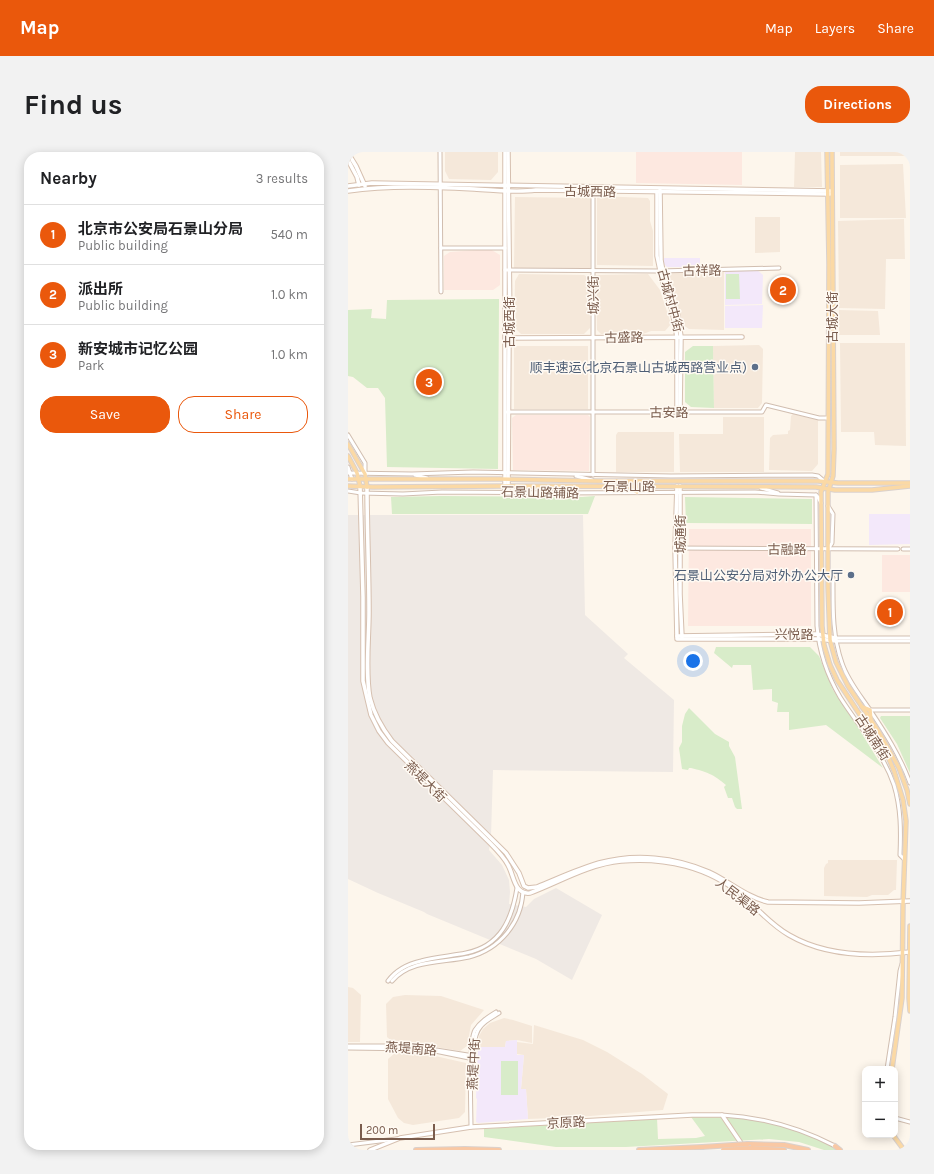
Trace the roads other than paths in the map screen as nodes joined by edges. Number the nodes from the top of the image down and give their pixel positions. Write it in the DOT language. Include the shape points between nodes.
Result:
graph roads {
  1 [pos="440,152"];
  2 [pos="507,152"];
  3 [pos="827,152"];
  4 [pos="832,152"];
  5 [pos="348,153"];
  6 [pos="348,160"];
  7 [pos="359,184"];
  8 [pos="364,184"];
  9 [pos="348,186"];
  10 [pos="440,186"];
  11 [pos="507,186"];
  12 [pos="366,188"];
  13 [pos="361,189"];
  14 [pos="593,189"];
  15 [pos="659,190"];
  16 [pos="348,191"];
  17 [pos="507,191"];
  18 [pos="830,193"];
  19 [pos="441,248"];
  20 [pos="505,248"];
  21 [pos="779,268"];
  22 [pos="507,270"];
  23 [pos="593,270"];
  24 [pos="661,270"];
  25 [pos="441,292"];
  26 [pos="681,337"];
  27 [pos="507,338"];
  28 [pos="593,338"];
  29 [pos="677,338"];
  30 [pos="742,338"];
  31 [pos="507,412"];
  32 [pos="593,412"];
  33 [pos="679,412"];
  34 [pos="828,418"];
  35 [pos="348,435"];
  36 [pos="348,444"];
  37 [pos="348,456"];
  38 [pos="348,467"];
  39 [pos="349,473"];
  40 [pos="357,473"];
  41 [pos="507,473"];
  42 [pos="365,474"];
  43 [pos="412,474"];
  44 [pos="568,475"];
  45 [pos="593,475"];
  46 [pos="350,479"];
  47 [pos="360,479"];
  48 [pos="367,479"];
  49 [pos="507,479"];
  50 [pos="432,480"];
  51 [pos="598,481"];
  52 [pos="825,482"];
  53 [pos="832,482"];
  54 [pos="910,483"];
  55 [pos="348,486"];
  56 [pos="360,486"];
  57 [pos="507,486"];
  58 [pos="628,486"];
  59 [pos="678,486"];
  60 [pos="910,486"];
  61 [pos="367,487"];
  62 [pos="759,487"];
  63 [pos="823,488"];
  64 [pos="829,489"];
  65 [pos="348,492"];
  66 [pos="507,492"];
  67 [pos="636,492"];
  68 [pos="678,492"];
  69 [pos="361,493"];
  70 [pos="367,493"];
  71 [pos="787,494"];
  72 [pos="816,495"];
  73 [pos="821,505"];
  74 [pos="675,548"];
  75 [pos="680,548"];
  76 [pos="829,548"];
  77 [pos="816,549"];
  78 [pos="821,549"];
  79 [pos="898,549"];
  80 [pos="902,549"];
  81 [pos="910,549"];
  82 [pos="828,572"];
  83 [pos="817,634"];
  84 [pos="822,635"];
  85 [pos="682,637"];
  86 [pos="830,638"];
  87 [pos="818,639"];
  88 [pos="823,639"];
  89 [pos="836,640"];
  90 [pos="910,640"];
  91 [pos="861,706"];
  92 [pos="870,710"];
  93 [pos="910,710"];
  94 [pos="872,722"];
  95 [pos="910,783"];
  96 [pos="909,793"];
  97 [pos="910,804"];
  98 [pos="904,859"];
  99 [pos="524,886"];
  100 [pos="518,888"];
  101 [pos="523,892"];
  102 [pos="910,901"];
  103 [pos="903,902"];
  104 [pos="910,926"];
  105 [pos="910,952"];
  106 [pos="902,953"];
  107 [pos="902,963"];
  108 [pos="910,974"];
  109 [pos="910,1011"];
  110 [pos="498,1012"];
  111 [pos="348,1047"];
  112 [pos="473,1058"];
  113 [pos="887,1066"];
  114 [pos="892,1066"];
  115 [pos="722,1115"];
  116 [pos="898,1119"];
  117 [pos="910,1122"];
  118 [pos="472,1127"];
  119 [pos="400,1138"];
  120 [pos="895,1138"];
  121 [pos="348,1145"];
  122 [pos="835,1146"];
  123 [pos="370,1150"];
  124 [pos="416,1150"];
  125 [pos="499,1150"];
  126 [pos="639,1150"];
  127 [pos="722,1150"];
  128 [pos="746,1150"];
  129 [pos="784,1150"];
  130 [pos="808,1150"];
  131 [pos="841,1150"];
  132 [pos="904,1150"];
  1 -- 10 [label="street"];
  2 -- 11 [label="main road, 古城西街"];
  3 -- 18 [label="main road, 古城大街"];
  4 -- 18 [label="main road, 古城大街"];
  5 -- 8 [label="main road"];
  6 -- 7 [label="main road"];
  7 -- 8 [label="main road, 古城西路"];
  7 -- 9 [label="main road, 古城西路"];
  7 -- 13 [label="main road"];
  8 -- 10 [label="main road, 古城西路"];
  8 -- 12 [label="main road"];
  10 -- 11 [label="main road, 古城西路"];
  10 -- 12 [label="main road, 古城西路"];
  10 -- 17 [label="main road, 古城西路"];
  10 -- 19 [label="street"];
  11 -- 14 [label="main road, 古城西路"];
  11 -- 17 [label="main road, 古城西街"];
  12 -- 13 [label="main road, 古城西路"];
  13 -- 16 [label="main road, 古城西路"];
  14 -- 15 [label="main road, 古城西路"];
  14 -- 17 [label="main road, 古城西路"];
  14 -- 23 [label="street, 城兴街"];
  15 -- 18 [label="main road, 古城西路"];
  15 -- 24 [label="main road, 古城村中街"];
  17 -- 20 [label="main road, 古城西街"];
  17 -- 22 [label="main road, 古城西街"];
  18 -- 34 [label="main road, 古城大街"];
  18 -- 53 [label="main road, 古城大街" via="834,455"];
  19 -- 20 [label="street"];
  19 -- 25 [label="street"];
  20 -- 22 [label="main road, 古城西街"];
  21 -- 24 [label="street, 古祥路"];
  22 -- 23 [label="street, 古祥路"];
  22 -- 27 [label="main road, 古城西街" via="510,331"];
  23 -- 24 [label="street, 古祥路"];
  23 -- 28 [label="street, 城兴街"];
  24 -- 26 [label="main road, 古城村中街" via="675,304"];
  24 -- 29 [label="main road, 古城村中街"];
  26 -- 29 [label="main road, 古盛路"];
  26 -- 30 [label="main road, 古盛路"];
  26 -- 33 [label="main road, 古城村中街"];
  27 -- 28 [label="main road, 古盛路"];
  27 -- 31 [label="main road, 古城西街"];
  28 -- 29 [label="main road, 古盛路"];
  28 -- 32 [label="street, 城兴街"];
  29 -- 33 [label="main road, 古城村中街"];
  31 -- 32 [label="street, 古安路"];
  31 -- 41 [label="main road, 古城西街"];
  32 -- 33 [label="street, 古安路"];
  32 -- 45 [label="street, 城兴街"];
  33 -- 34 [label="street, 古安路" via="762,412 766,405"];
  34 -- 52 [label="main road, 古城大街" via="828,474"];
  35 -- 42 [label="street" via="365,462"];
  36 -- 42 [label="main road"];
  37 -- 40 [label="main road"];
  38 -- 39 [label="street"];
  39 -- 40 [label="street, 石景山路辅路"];
  39 -- 46 [label="street"];
  40 -- 42 [label="street, 石景山路辅路"];
  40 -- 47 [label="main road"];
  41 -- 43 [label="street, 石景山路辅路"];
  41 -- 44 [label="street, 石景山路辅路"];
  41 -- 49 [label="main road, 古城西街"];
  42 -- 43 [label="street, 石景山路辅路"];
  42 -- 48 [label="main road"];
  43 -- 50 [label="street"];
  44 -- 45 [label="street, 石景山路辅路"];
  44 -- 51 [label="street"];
  45 -- 52 [label="street, 石景山路辅路" via="812,475"];
  46 -- 47 [label="main road, 石景山路"];
  47 -- 48 [label="main road, 石景山路"];
  47 -- 56 [label="main road"];
  48 -- 50 [label="main road, 石景山路"];
  48 -- 61 [label="main road"];
  49 -- 50 [label="main road, 石景山路"];
  49 -- 51 [label="main road, 石景山路"];
  49 -- 57 [label="main road, 古城西街"];
  51 -- 52 [label="main road, 石景山路"];
  52 -- 53 [label="main road, 石景山路"];
  52 -- 63 [label="main road, 古城南街"];
  53 -- 54 [label="main road"];
  53 -- 64 [label="main road, 古城大街"];
  55 -- 56 [label="main road, 石景山路"];
  56 -- 61 [label="main road, 石景山路"];
  56 -- 69 [label="main road, 燕堤大街"];
  57 -- 58 [label="main road, 石景山路"];
  57 -- 61 [label="main road, 石景山路"];
  57 -- 66 [label="main road, 古城西街"];
  58 -- 59 [label="main road, 石景山路"];
  58 -- 67 [label="main road"];
  59 -- 62 [label="main road, 石景山路"];
  59 -- 68 [label="main road, 城通街"];
  60 -- 64 [label="main road, 石景山路" via="872,490"];
  61 -- 70 [label="main road, 燕堤大街"];
  62 -- 63 [label="main road, 石景山路"];
  62 -- 71 [label="street"];
  63 -- 64 [label="main road, 石景山路"];
  63 -- 73 [label="main road, 古城南街"];
  64 -- 76 [label="main road, 古城南街"];
  65 -- 69 [label="street, 石景山路辅路"];
  66 -- 67 [label="street, 石景山路辅路"];
  66 -- 70 [label="street, 石景山路辅路"];
  67 -- 68 [label="street, 石景山路辅路"];
  68 -- 71 [label="street, 石景山路辅路"];
  68 -- 74 [label="main road, 城通街"];
  68 -- 75 [label="main road, 城通街"];
  69 -- 70 [label="street, 石景山路辅路"];
  69 -- 100 [label="main road, 燕堤大街" via="363,681 371,715 388,743 500,854 509,866"];
  70 -- 99 [label="main road, 燕堤大街" via="368,681 374,711 392,741 506,853"];
  71 -- 72 [label="street, 石景山路辅路"];
  72 -- 73 [label="street"];
  72 -- 77 [label="street"];
  73 -- 78 [label="main road, 古城南街"];
  74 -- 75 [label="street, 古融路"];
  74 -- 85 [label="main road, 城通街" via="677,639"];
  75 -- 77 [label="street, 古融路"];
  75 -- 85 [label="main road, 城通街"];
  76 -- 78 [label="street, 古融路"];
  76 -- 79 [label="street, 古融路"];
  76 -- 82 [label="main road, 古城南街"];
  77 -- 78 [label="street, 古融路"];
  77 -- 83 [label="street"];
  78 -- 84 [label="main road, 古城南街"];
  80 -- 81 [label="street"];
  82 -- 86 [label="main road, 古城南街"];
  82 -- 89 [label="street" via="833,578"];
  83 -- 84 [label="main road, 兴悦路"];
  83 -- 85 [label="main road, 兴悦路"];
  83 -- 87 [label="street"];
  84 -- 86 [label="main road, 兴悦路"];
  84 -- 88 [label="main road, 古城南街"];
  85 -- 87 [label="main road, 兴悦路"];
  86 -- 88 [label="main road, 兴悦路"];
  86 -- 89 [label="main road, 兴悦路"];
  86 -- 91 [label="main road, 古城南街" via="840,672"];
  87 -- 88 [label="main road, 兴悦路"];
  87 -- 98 [label="street" via="827,672 834,686 878,752 894,785 900,812 900,855"];
  88 -- 98 [label="main road, 古城南街" via="837,680 894,771 905,812"];
  89 -- 90 [label="street, 兴悦路"];
  89 -- 92 [label="street" via="847,675"];
  91 -- 92 [label="main road"];
  91 -- 94 [label="main road, 古城南街"];
  92 -- 93 [label="street"];
  92 -- 94 [label="main road"];
  92 -- 95 [label="street" via="894,746"];
  94 -- 96 [label="main road, 古城南街" via="899,768"];
  96 -- 97 [label="main road, 古城南街"];
  98 -- 103 [label="main road, 古城南街"];
  99 -- 103 [label="main road, 人民渠路" via="537,887 614,859 641,857 673,860 700,868 759,900 768,902"];
  100 -- 101 [label="main road"];
  100 -- 101 [label="street" via="514,908 505,926 491,941 467,953 426,959 411,964 400,970 390,981 410,968 471,956 497,943 510,931 520,911"];
  101 -- 106 [label="main road, 人民渠路" via="530,893 590,868 612,863 649,860 667,862 693,868 724,882 777,927 808,944 846,953"];
  102 -- 103 [label="main road, 人民渠路"];
  103 -- 106 [label="main road, 古城南街"];
  104 -- 105 [label="main road"];
  105 -- 106 [label="main road, 人民渠路"];
  105 -- 108 [label="main road"];
  106 -- 107 [label="main road, 古城南街"];
  107 -- 113 [label="street"];
  107 -- 114 [label="main road, 古城南街" via="902,998"];
  108 -- 109 [label="main road"];
  110 -- 112 [label="street, 燕堤中街" via="476,1033"];
  111 -- 112 [label="street, 燕堤南路" via="413,1048"];
  112 -- 118 [label="street, 燕堤中街"];
  115 -- 118 [label="main road, 京原路"];
  115 -- 122 [label="street" via="776,1123 813,1135"];
  115 -- 128 [label="main road"];
  116 -- 117 [label="street"];
  118 -- 119 [label="main road, 京原路"];
  119 -- 121 [label="street"];
  119 -- 123 [label="main road, 京原路"];
  120 -- 132 [label="main road"];
  122 -- 131 [label="highway"];
  124 -- 125 [label="highway"];
  126 -- 130 [label="highway, bridge" via="748,1144 784,1145"];
  127 -- 129 [label="highway, bridge"];
}
